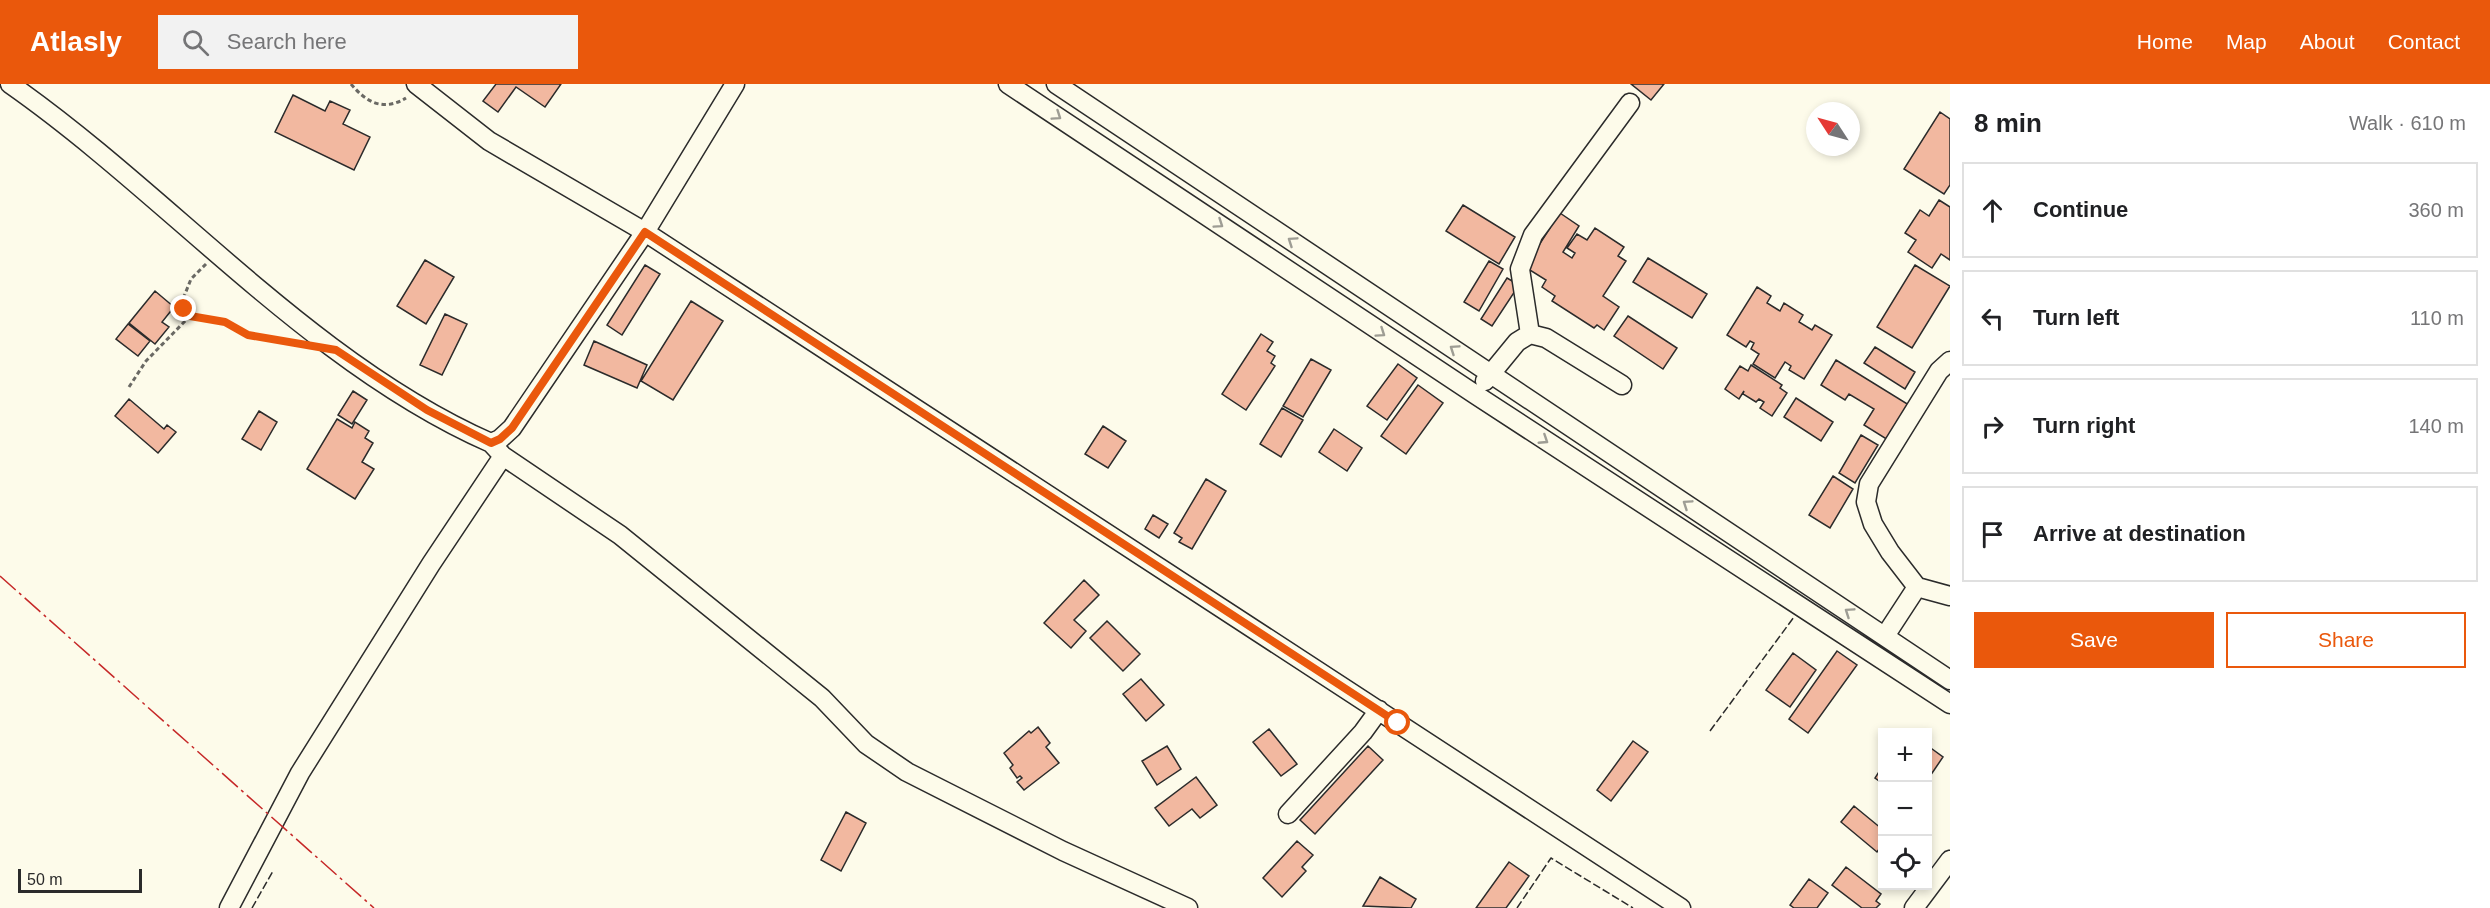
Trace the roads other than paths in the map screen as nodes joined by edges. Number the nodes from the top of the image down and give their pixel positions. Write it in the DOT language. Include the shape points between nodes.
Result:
graph roads {
  1 [pos="10,84"];
  2 [pos="735,84"];
  3 [pos="1008,84"];
  4 [pos="1056,84"];
  5 [pos="419,86"];
  6 [pos="1630,103"];
  7 [pos="645,232"];
  8 [pos="1530,334"];
  9 [pos="1950,361"];
  10 [pos="1490,373"];
  11 [pos="1622,385"];
  12 [pos="1476,395"];
  13 [pos="497,449"];
  14 [pos="1917,587"];
  15 [pos="1950,596"];
  16 [pos="1885,636"];
  17 [pos="1950,680"];
  18 [pos="1950,704"];
  19 [pos="1379,710"];
  20 [pos="1288,813"];
  21 [pos="1950,860"];
  22 [pos="229,908"];
  23 [pos="1188,908"];
  24 [pos="1681,908"];
  25 [pos="1914,908"];
  1 -- 13 [label="street" via="63,121 336,350 427,410"];
  2 -- 7 [label="street"];
  3 -- 12 [label="street, one-way"];
  10 -- 4 [label="street, one-way"];
  5 -- 7 [label="street" via="489,141"];
  6 -- 8 [label="street" via="1533,235 1520,269"];
  7 -- 13 [label="street" via="512,428 500,439"];
  7 -- 19 [label="street"];
  8 -- 10 [label="street" via="1517,342"];
  8 -- 11 [label="street" via="1546,338"];
  9 -- 14 [label="street" via="1939,371 1869,484 1866,502 1873,524"];
  10 -- 12 [label="street"];
  16 -- 10 [label="street, one-way"];
  12 -- 18 [label="street, one-way"];
  13 -- 22 [label="street" via="431,564 300,772"];
  13 -- 23 [label="street" via="620,535 822,698 866,744 907,772"];
  14 -- 15 [label="street"];
  14 -- 16 [label="street"];
  16 -- 17 [label="street"];
  19 -- 20 [label="street"];
  19 -- 24 [label="street"];
  21 -- 25 [label="street"];
}
